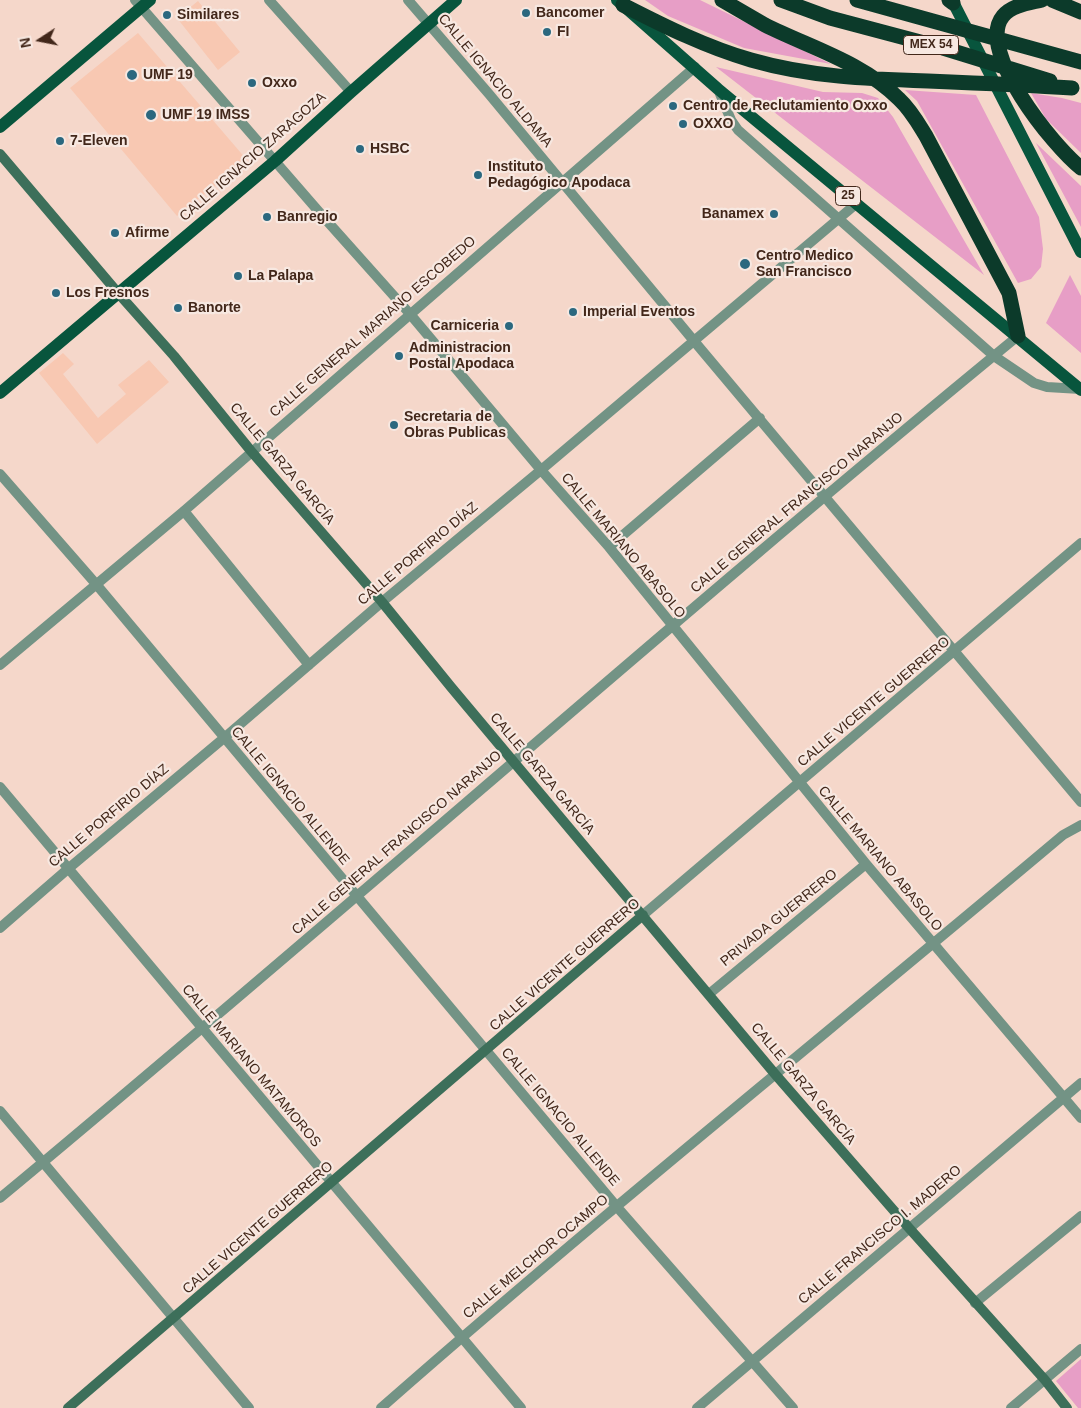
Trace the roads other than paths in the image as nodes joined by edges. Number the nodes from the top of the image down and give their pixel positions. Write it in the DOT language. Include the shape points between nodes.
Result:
graph roads {
  1 [pos="269,0"];
  2 [pos="408,0"];
  3 [pos="456,0"];
  4 [pos="722,0"];
  5 [pos="781,0"];
  6 [pos="857,0"];
  7 [pos="1042,0"];
  8 [pos="1052,0"];
  9 [pos="951,1"];
  10 [pos="142,2"];
  11 [pos="620,2"];
  12 [pos="1081,12"];
  13 [pos="428,24"];
  14 [pos="1081,62"];
  15 [pos="695,67"];
  16 [pos="718,88"];
  17 [pos="1077,89"];
  18 [pos="351,92"];
  19 [pos="0,127"];
  20 [pos="0,154"];
  21 [pos="275,161"];
  22 [pos="1081,168"];
  23 [pos="563,182"];
  24 [pos="856,204"];
  25 [pos="838,219"];
  26 [pos="1081,252"];
  27 [pos="118,293"];
  28 [pos="410,314"];
  29 [pos="1018,336"];
  30 [pos="694,341"];
  31 [pos="994,356"];
  32 [pos="1080,389"];
  33 [pos="0,393"];
  34 [pos="760,418"];
  35 [pos="251,451"];
  36 [pos="541,470"];
  37 [pos="0,474"];
  38 [pos="826,496"];
  39 [pos="184,511"];
  40 [pos="1081,544"];
  41 [pos="609,547"];
  42 [pos="96,584"];
  43 [pos="382,602"];
  44 [pos="673,626"];
  45 [pos="955,652"];
  46 [pos="0,665"];
  47 [pos="309,665"];
  48 [pos="224,738"];
  49 [pos="513,761"];
  50 [pos="800,783"];
  51 [pos="0,787"];
  52 [pos="1081,802"];
  53 [pos="1081,825"];
  54 [pos="866,864"];
  55 [pos="69,868"];
  56 [pos="356,896"];
  57 [pos="643,915"];
  58 [pos="0,928"];
  59 [pos="933,944"];
  60 [pos="708,994"];
  61 [pos="202,1029"];
  62 [pos="487,1050"];
  63 [pos="775,1074"];
  64 [pos="1081,1083"];
  65 [pos="1064,1097"];
  66 [pos="0,1111"];
  67 [pos="1081,1118"];
  68 [pos="43,1162"];
  69 [pos="332,1183"];
  70 [pos="0,1198"];
  71 [pos="617,1207"];
  72 [pos="1081,1216"];
  73 [pos="909,1228"];
  74 [pos="975,1303"];
  75 [pos="174,1319"];
  76 [pos="461,1337"];
  77 [pos="1081,1349"];
  78 [pos="753,1361"];
  79 [pos="1045,1380"];
  80 [pos="68,1408"];
  81 [pos="249,1408"];
  82 [pos="381,1408"];
  83 [pos="521,1408"];
  84 [pos="697,1408"];
  85 [pos="793,1408"];
  86 [pos="1011,1408"];
  87 [pos="1068,1408"];
  1 -- 18 [label="street"];
  2 -- 13 [label="street, CALLE IGNACIO ALDAMA"];
  3 -- 13 [label="main road, CALLE IGNACIO ZARAGOZA"];
  4 -- 29 [label="highway" via="766,25 862,70 887,87 912,113 1009,293"];
  5 -- 17 [label="highway, MEX 54" via="830,18"];
  6 -- 14 [label="highway, MEX 54"];
  7 -- 22 [label="highway" via="1004,15 997,30 998,52 1030,109"];
  8 -- 12 [label="highway"];
  9 -- 26 [label="main road"];
  10 -- 19 [label="main road"];
  10 -- 21 [label="street, CALLE MARIANO ABASOLO"];
  11 -- 15 [label="main road, 25"];
  11 -- 17 [label="highway" via="677,32 723,51 798,71 844,78"];
  13 -- 18 [label="main road, CALLE IGNACIO ZARAGOZA"];
  13 -- 23 [label="street, CALLE IGNACIO ALDAMA"];
  15 -- 16 [label="main road, 25"];
  15 -- 23 [label="street, CALLE GENERAL MARIANO ESCOBEDO"];
  16 -- 24 [label="main road, 25"];
  16 -- 25 [label="street" via="738,130"];
  18 -- 21 [label="main road, CALLE IGNACIO ZARAGOZA"];
  20 -- 27 [label="street, CALLE GARZA GARCÍA"];
  21 -- 27 [label="main road, CALLE IGNACIO ZARAGOZA"];
  21 -- 28 [label="street, CALLE MARIANO ABASOLO"];
  23 -- 28 [label="street, CALLE GENERAL MARIANO ESCOBEDO"];
  23 -- 30 [label="street, CALLE IGNACIO ALDAMA"];
  24 -- 25 [label="street, CALLE PORFIRIO DÍAZ"];
  24 -- 29 [label="main road, 25"];
  25 -- 30 [label="street, CALLE PORFIRIO DÍAZ"];
  25 -- 31 [label="street"];
  27 -- 33 [label="main road, CALLE IGNACIO ZARAGOZA"];
  27 -- 35 [label="street, CALLE GARZA GARCÍA"];
  28 -- 35 [label="street, CALLE GENERAL MARIANO ESCOBEDO"];
  28 -- 36 [label="street, CALLE MARIANO ABASOLO"];
  29 -- 31 [label="street, CALLE GENERAL FRANCISCO NARANJO"];
  29 -- 32 [label="main road, 25"];
  30 -- 34 [label="street, CALLE IGNACIO ALDAMA"];
  30 -- 36 [label="street, CALLE PORFIRIO DÍAZ"];
  31 -- 32 [label="street" via="1034,383"];
  31 -- 38 [label="street, CALLE GENERAL FRANCISCO NARANJO"];
  34 -- 38 [label="street, CALLE IGNACIO ALDAMA"];
  34 -- 41 [label="street"];
  35 -- 39 [label="street, CALLE GENERAL MARIANO ESCOBEDO"];
  35 -- 43 [label="street, CALLE GARZA GARCÍA"];
  36 -- 41 [label="street, CALLE MARIANO ABASOLO"];
  36 -- 43 [label="street, CALLE PORFIRIO DÍAZ"];
  37 -- 42 [label="street, CALLE IGNACIO ALLENDE"];
  38 -- 44 [label="street, CALLE GENERAL FRANCISCO NARANJO"];
  38 -- 45 [label="street, CALLE IGNACIO ALDAMA"];
  39 -- 42 [label="street, CALLE GENERAL MARIANO ESCOBEDO"];
  39 -- 47 [label="street"];
  40 -- 45 [label="street, CALLE VICENTE GUERRERO"];
  41 -- 44 [label="street, CALLE MARIANO ABASOLO"];
  42 -- 46 [label="street, CALLE GENERAL MARIANO ESCOBEDO"];
  42 -- 48 [label="street, CALLE IGNACIO ALLENDE"];
  43 -- 47 [label="street, CALLE PORFIRIO DÍAZ"];
  43 -- 49 [label="street, CALLE GARZA GARCÍA"];
  44 -- 49 [label="street, CALLE GENERAL FRANCISCO NARANJO"];
  44 -- 50 [label="street, CALLE MARIANO ABASOLO"];
  45 -- 50 [label="street, CALLE VICENTE GUERRERO"];
  45 -- 52 [label="street, CALLE IGNACIO ALDAMA"];
  47 -- 48 [label="street, CALLE PORFIRIO DÍAZ"];
  48 -- 55 [label="street, CALLE PORFIRIO DÍAZ"];
  48 -- 56 [label="street, CALLE IGNACIO ALLENDE"];
  49 -- 56 [label="street, CALLE GENERAL FRANCISCO NARANJO"];
  49 -- 57 [label="street, CALLE GARZA GARCÍA"];
  50 -- 54 [label="street, CALLE MARIANO ABASOLO"];
  50 -- 57 [label="street, CALLE VICENTE GUERRERO"];
  51 -- 55 [label="street, CALLE MARIANO MATAMOROS"];
  53 -- 59 [label="street, CALLE MELCHOR OCAMPO" via="1063,835"];
  54 -- 59 [label="street, CALLE MARIANO ABASOLO"];
  54 -- 60 [label="street, PRIVADA GUERRERO"];
  55 -- 58 [label="street, CALLE PORFIRIO DÍAZ"];
  55 -- 61 [label="street, CALLE MARIANO MATAMOROS"];
  56 -- 61 [label="street, CALLE GENERAL FRANCISCO NARANJO"];
  56 -- 62 [label="street, CALLE IGNACIO ALLENDE"];
  57 -- 60 [label="street, CALLE GARZA GARCÍA"];
  57 -- 62 [label="street, CALLE VICENTE GUERRERO"];
  59 -- 63 [label="street, CALLE MELCHOR OCAMPO"];
  59 -- 65 [label="street, CALLE MARIANO ABASOLO"];
  60 -- 63 [label="street, CALLE GARZA GARCÍA"];
  61 -- 68 [label="street, CALLE GENERAL FRANCISCO NARANJO"];
  61 -- 69 [label="street, CALLE MARIANO MATAMOROS"];
  62 -- 69 [label="street, CALLE VICENTE GUERRERO"];
  62 -- 71 [label="street, CALLE IGNACIO ALLENDE"];
  63 -- 71 [label="street, CALLE MELCHOR OCAMPO"];
  63 -- 73 [label="street, CALLE GARZA GARCÍA"];
  64 -- 65 [label="street, CALLE FRANCISCO I. MADERO"];
  65 -- 67 [label="street, CALLE MARIANO ABASOLO"];
  65 -- 73 [label="street, CALLE FRANCISCO I. MADERO"];
  66 -- 68 [label="street"];
  68 -- 70 [label="street, CALLE GENERAL FRANCISCO NARANJO"];
  68 -- 75 [label="street"];
  69 -- 75 [label="street, CALLE VICENTE GUERRERO"];
  69 -- 76 [label="street, CALLE MARIANO MATAMOROS"];
  71 -- 76 [label="street, CALLE MELCHOR OCAMPO"];
  71 -- 78 [label="street, CALLE IGNACIO ALLENDE"];
  72 -- 74 [label="street"];
  73 -- 74 [label="street, CALLE GARZA GARCÍA"];
  73 -- 78 [label="street, CALLE FRANCISCO I. MADERO"];
  74 -- 79 [label="street, CALLE GARZA GARCÍA"];
  75 -- 80 [label="street, CALLE VICENTE GUERRERO"];
  75 -- 81 [label="street"];
  76 -- 82 [label="street, CALLE MELCHOR OCAMPO"];
  76 -- 83 [label="street, CALLE MARIANO MATAMOROS"];
  77 -- 79 [label="street"];
  78 -- 84 [label="street, CALLE FRANCISCO I. MADERO"];
  78 -- 85 [label="street, CALLE IGNACIO ALLENDE"];
  79 -- 86 [label="street"];
  79 -- 87 [label="street, CALLE GARZA GARCÍA"];
}
